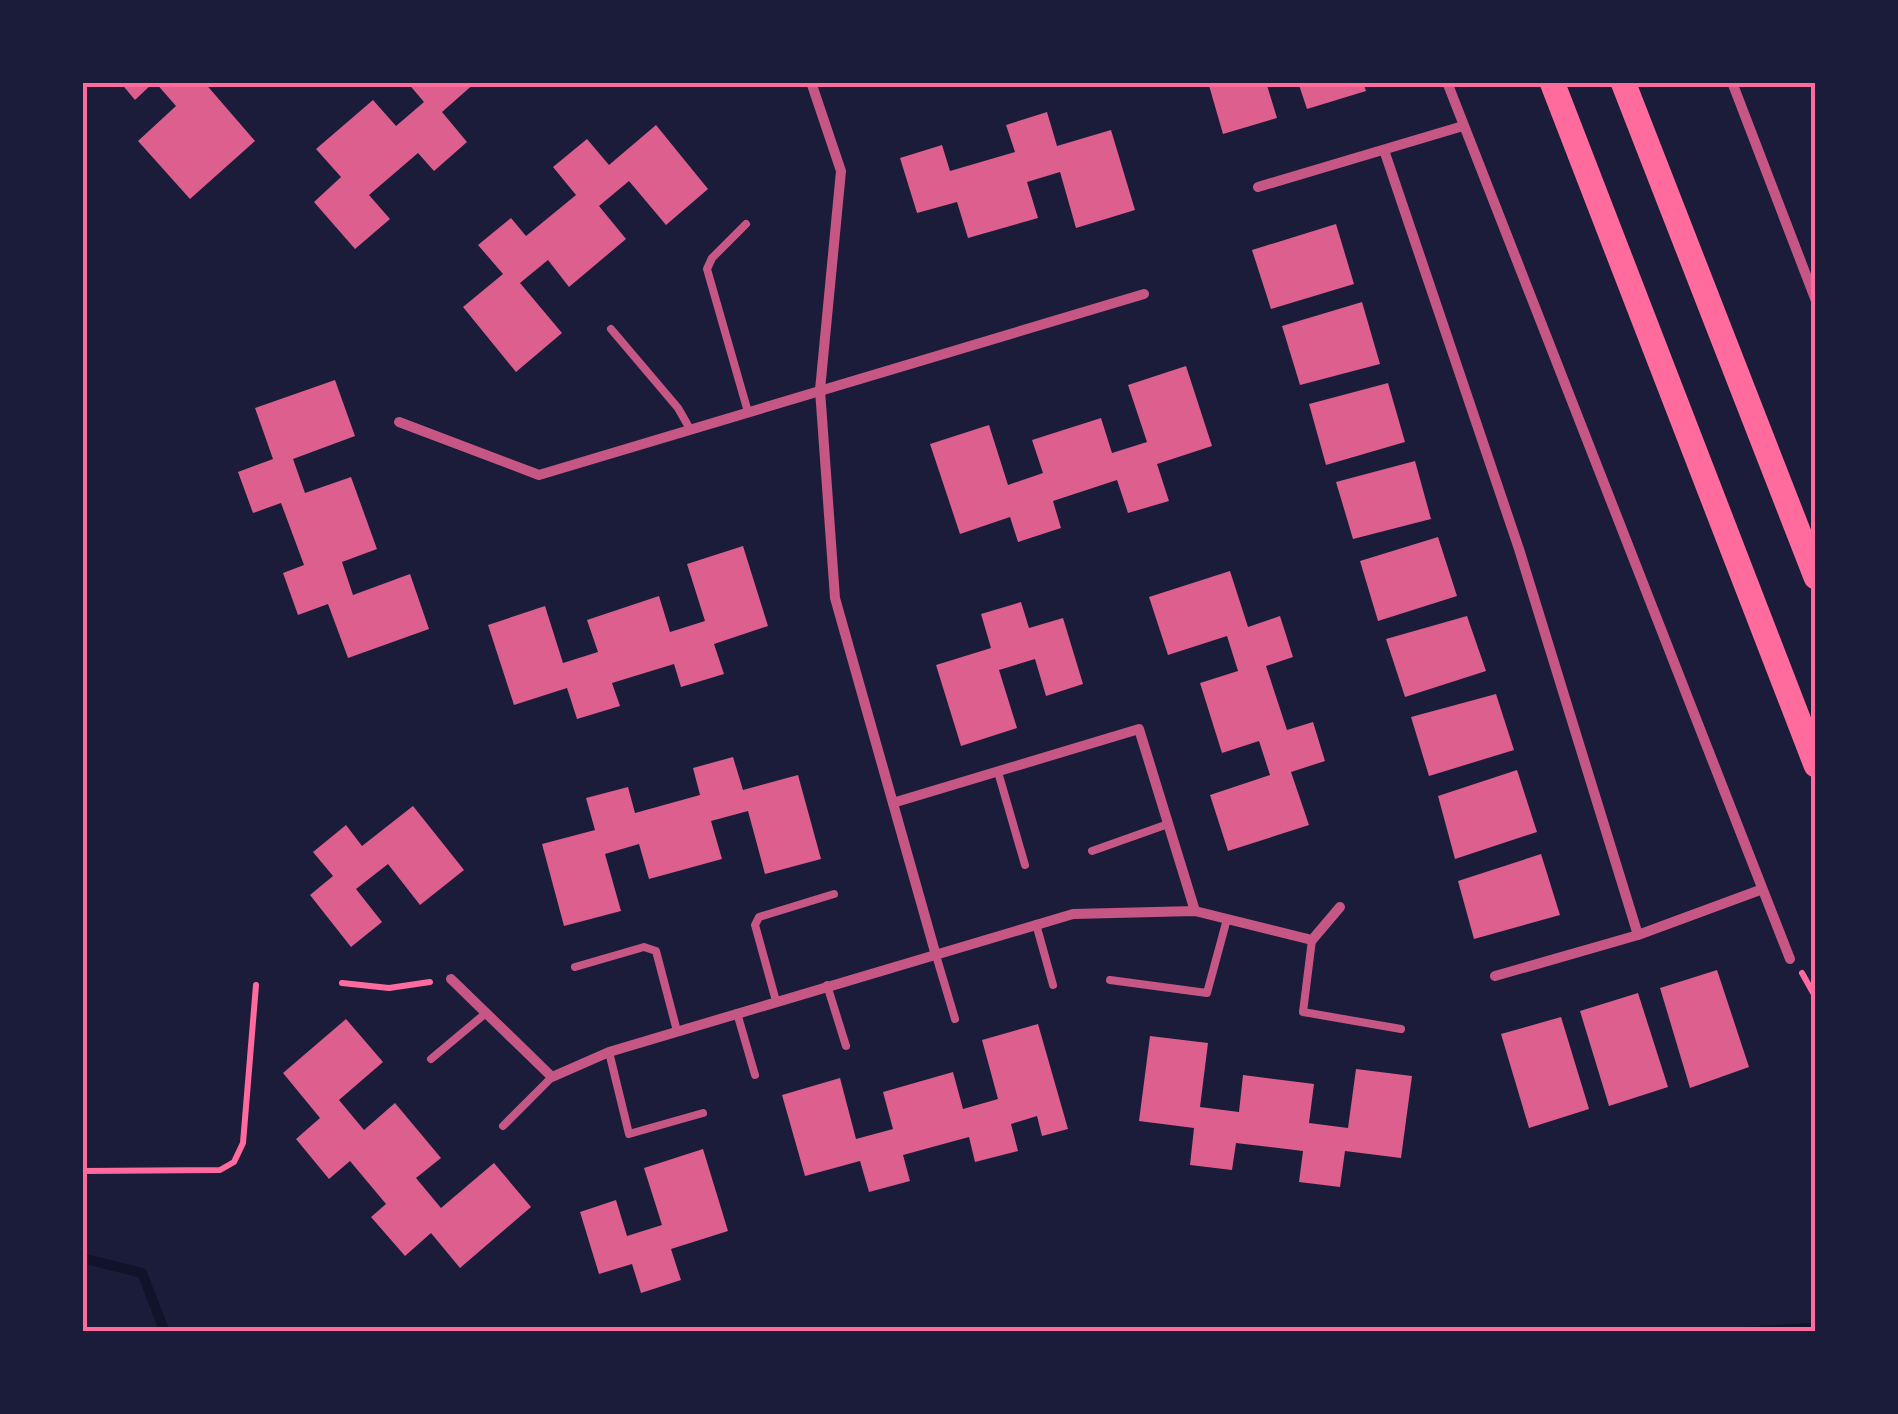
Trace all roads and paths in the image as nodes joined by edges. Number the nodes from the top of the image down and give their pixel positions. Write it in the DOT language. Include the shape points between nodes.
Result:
graph roads {
  1 [pos="811,82"];
  2 [pos="1447,82"];
  3 [pos="1552,82"];
  4 [pos="1623,82"];
  5 [pos="1732,82"];
  6 [pos="1463,126"];
  7 [pos="1384,150"];
  8 [pos="1258,187"];
  9 [pos="746,224"];
  10 [pos="1144,294"];
  11 [pos="1816,301"];
  12 [pos="611,330"];
  13 [pos="820,390"];
  14 [pos="748,412"];
  15 [pos="399,422"];
  16 [pos="690,429"];
  17 [pos="1816,577"];
  18 [pos="1816,765"];
  19 [pos="998,772"];
  20 [pos="896,802"];
  21 [pos="1168,824"];
  22 [pos="1092,851"];
  23 [pos="1025,866"];
  24 [pos="1760,890"];
  25 [pos="834,894"];
  26 [pos="1340,906"];
  27 [pos="1196,912"];
  28 [pos="1227,919"];
  29 [pos="1036,924"];
  30 [pos="1638,935"];
  31 [pos="1312,940"];
  32 [pos="935,952"];
  33 [pos="1790,960"];
  34 [pos="575,968"];
  35 [pos="1495,976"];
  36 [pos="451,980"];
  37 [pos="1110,980"];
  38 [pos="342,982"];
  39 [pos="256,985"];
  40 [pos="828,985"];
  41 [pos="1053,985"];
  42 [pos="776,1001"];
  43 [pos="486,1013"];
  44 [pos="737,1013"];
  45 [pos="955,1018"];
  46 [pos="1401,1030"];
  47 [pos="677,1032"];
  48 [pos="846,1046"];
  49 [pos="609,1052"];
  50 [pos="431,1059"];
  51 [pos="756,1075"];
  52 [pos="552,1076"];
  53 [pos="703,1112"];
  54 [pos="503,1126"];
  55 [pos="82,1171"];
  1 -- 13 [label="street" via="841,171"];
  2 -- 6 [label="street"];
  3 -- 18 [label="main road"];
  4 -- 17 [label="main road"];
  5 -- 11 [label="street"];
  6 -- 7 [label="street"];
  6 -- 24 [label="street"];
  7 -- 8 [label="street"];
  7 -- 30 [label="street" via="1519,549"];
  9 -- 14 [label="lane" via="708,268"];
  10 -- 13 [label="street"];
  12 -- 16 [label="lane"];
  13 -- 14 [label="street"];
  13 -- 20 [label="street" via="835,598"];
  14 -- 16 [label="street"];
  15 -- 16 [label="street" via="539,474"];
  19 -- 20 [label="street"];
  19 -- 21 [label="street" via="1139,728"];
  19 -- 23 [label="lane"];
  20 -- 32 [label="street"];
  21 -- 22 [label="lane"];
  21 -- 27 [label="street"];
  24 -- 30 [label="street"];
  24 -- 33 [label="street"];
  25 -- 42 [label="lane" via="759,916 754,925"];
  26 -- 31 [label="street"];
  27 -- 28 [label="street"];
  27 -- 29 [label="street" via="1073,914"];
  28 -- 31 [label="street"];
  28 -- 37 [label="lane" via="1207,992"];
  29 -- 32 [label="street"];
  29 -- 41 [label="lane"];
  30 -- 35 [label="street"];
  31 -- 46 [label="lane" via="1302,1012"];
  32 -- 40 [label="street"];
  32 -- 45 [label="lane"];
  34 -- 47 [label="lane" via="644,947 656,951"];
  36 -- 38 [label="path" via="389,988"];
  36 -- 43 [label="street"];
  39 -- 55 [label="path" via="244,1143 234,1162 220,1170"];
  40 -- 42 [label="street"];
  40 -- 48 [label="lane"];
  42 -- 44 [label="street"];
  43 -- 50 [label="lane"];
  43 -- 52 [label="street"];
  44 -- 47 [label="street"];
  44 -- 51 [label="lane"];
  47 -- 49 [label="street"];
  49 -- 52 [label="street"];
  49 -- 53 [label="lane" via="629,1134"];
  52 -- 54 [label="lane"];
}
